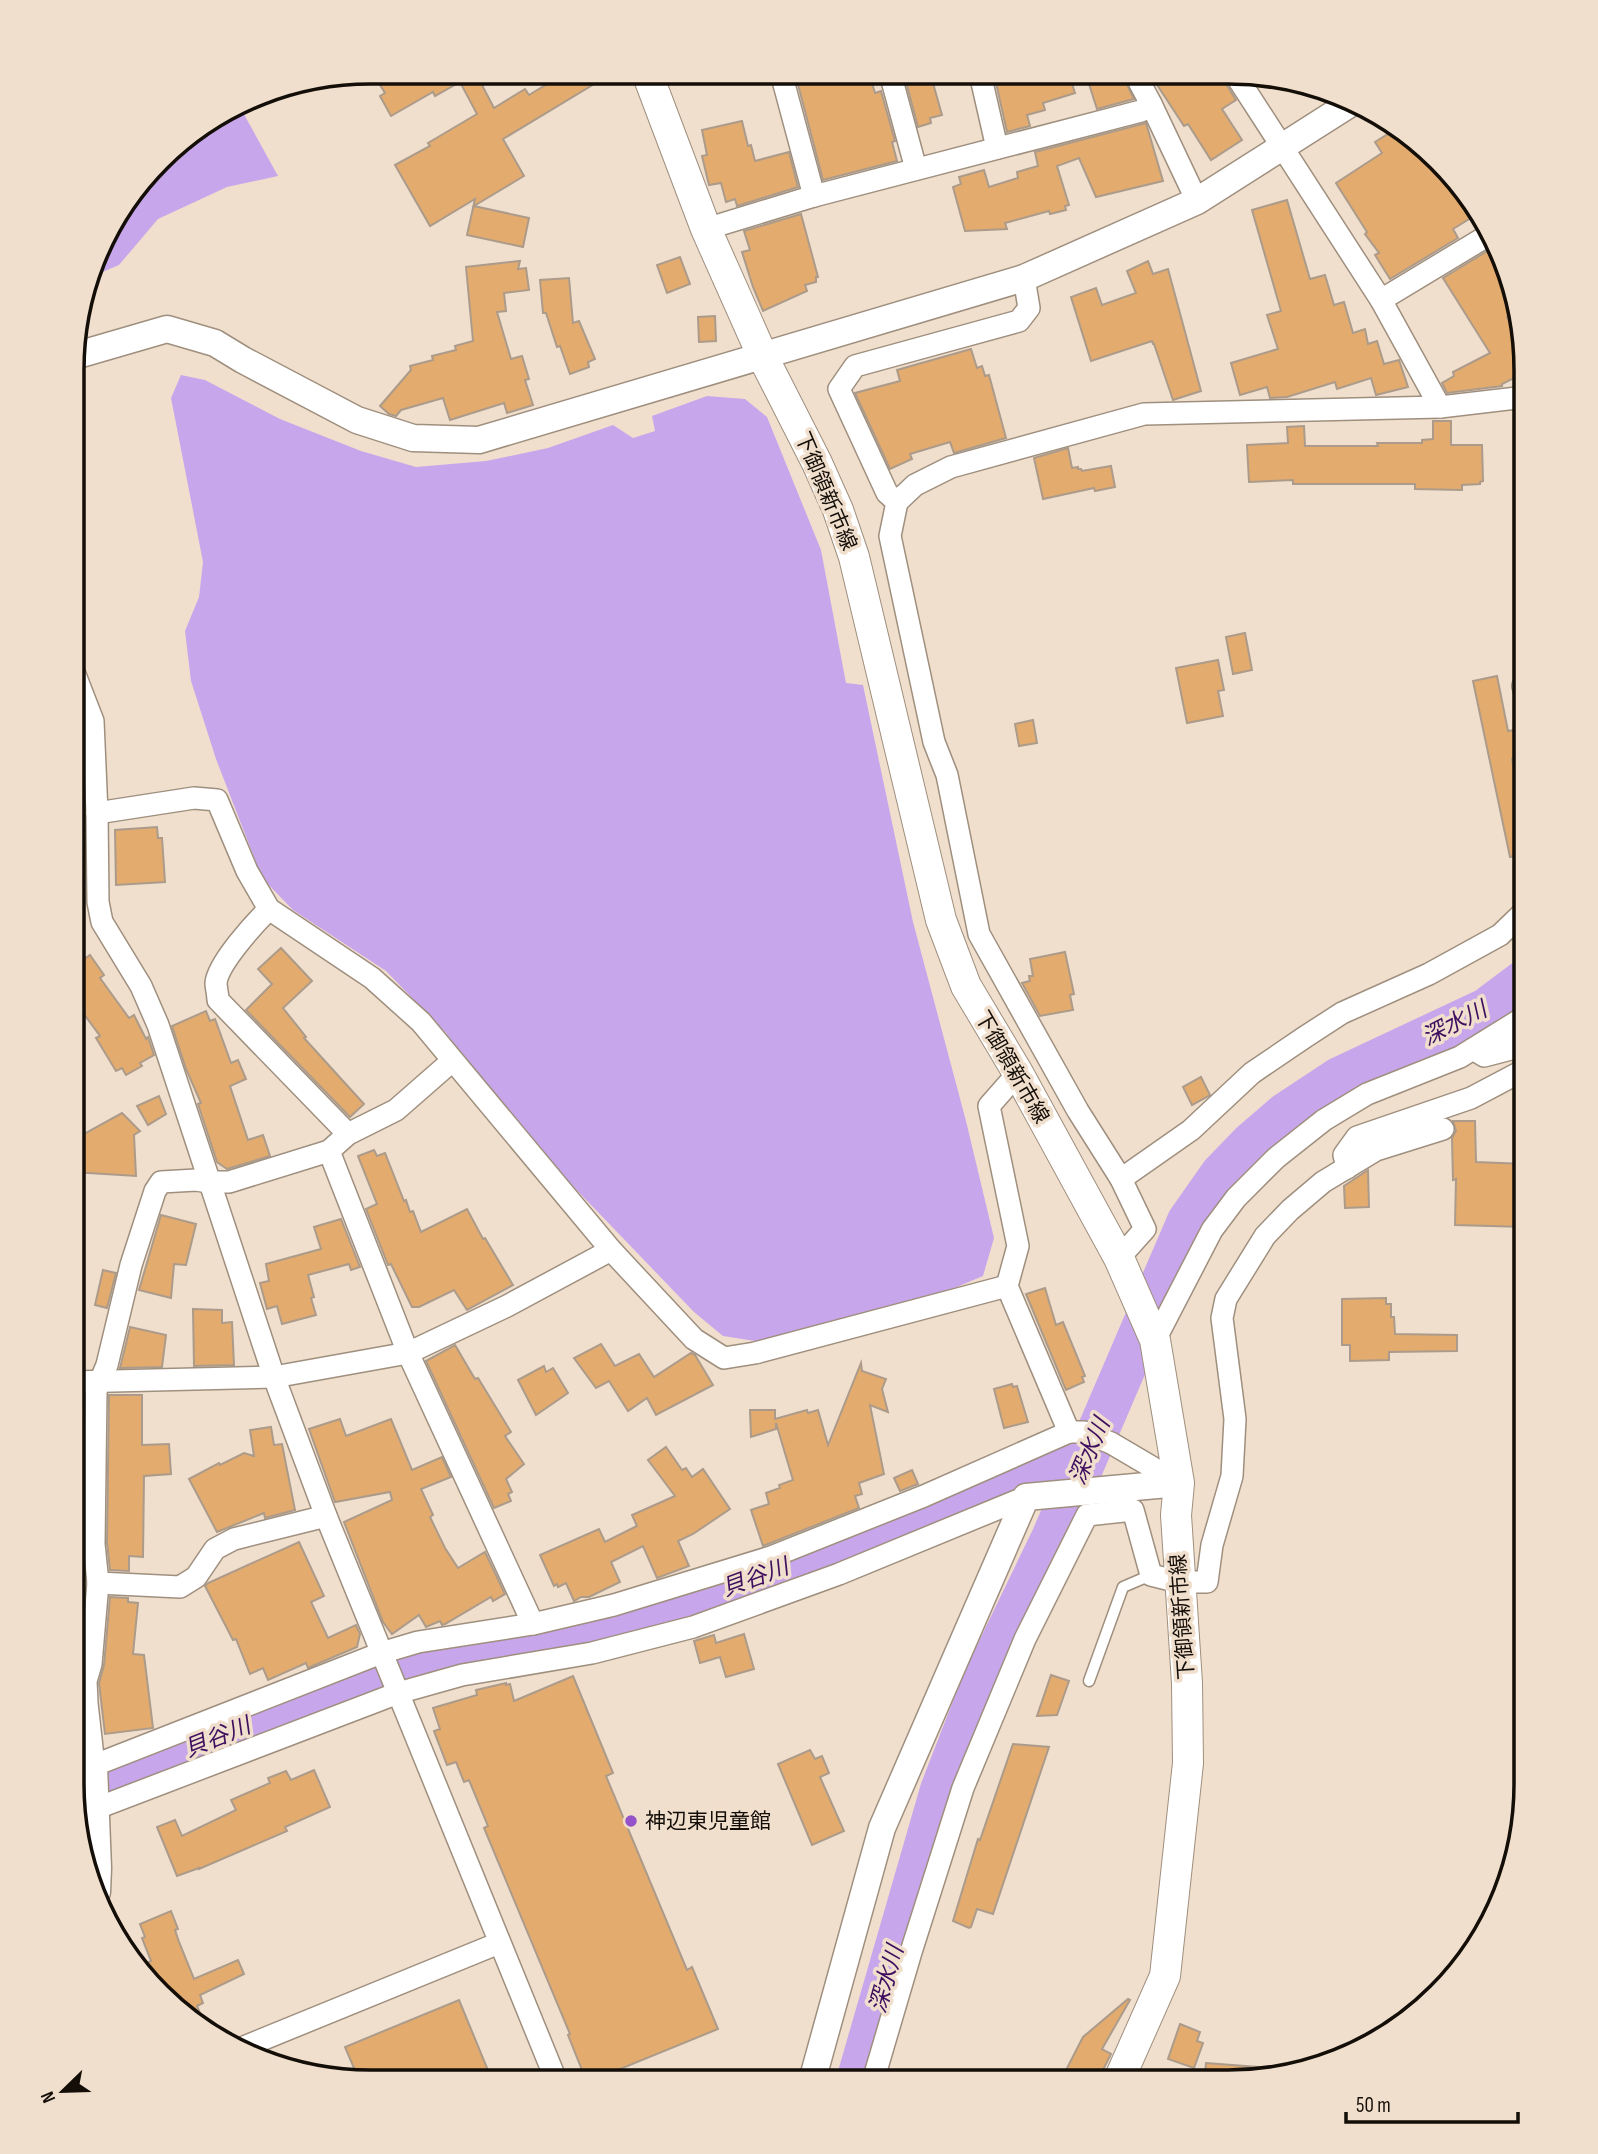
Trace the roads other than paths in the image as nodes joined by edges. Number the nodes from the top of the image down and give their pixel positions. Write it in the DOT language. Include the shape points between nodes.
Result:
graph roads {
  1 [pos="651,84"];
  2 [pos="784,84"];
  3 [pos="893,84"];
  4 [pos="982,84"];
  5 [pos="1141,84"];
  6 [pos="1242,85"];
  7 [pos="1152,104"];
  8 [pos="1343,108"];
  9 [pos="1280,147"];
  10 [pos="997,148"];
  11 [pos="916,169"];
  12 [pos="814,195"];
  13 [pos="1197,201"];
  14 [pos="706,229"];
  15 [pos="1482,239"];
  16 [pos="1024,278"];
  17 [pos="1381,300"];
  18 [pos="85,353"];
  19 [pos="763,357"];
  20 [pos="1514,398"];
  21 [pos="1440,407"];
  22 [pos="897,502"];
  23 [pos="84,698"];
  24 [pos="97,813"];
  25 [pos="269,909"];
  26 [pos="1514,922"];
  27 [pos="1514,1023"];
  28 [pos="1514,1047"];
  29 [pos="1473,1049"];
  30 [pos="452,1061"];
  31 [pos="1018,1073"];
  32 [pos="1514,1075"];
  33 [pos="1443,1129"];
  34 [pos="348,1134"];
  35 [pos="329,1151"];
  36 [pos="1347,1168"];
  37 [pos="1121,1180"];
  38 [pos="209,1182"];
  39 [pos="611,1250"];
  40 [pos="1119,1258"];
  41 [pos="1007,1286"];
  42 [pos="1155,1340"];
  43 [pos="408,1353"];
  44 [pos="274,1377"];
  45 [pos="100,1381"];
  46 [pos="84,1382"];
  47 [pos="1076,1432"];
  48 [pos="1179,1483"];
  49 [pos="1038,1496"];
  50 [pos="326,1516"];
  51 [pos="1165,1578"];
  52 [pos="98,1583"];
  53 [pos="533,1624"];
  54 [pos="381,1653"];
  55 [pos="1089,1681"];
  56 [pos="398,1693"];
  57 [pos="84,1748"];
  58 [pos="84,1770"];
  59 [pos="84,1778"];
  60 [pos="88,1812"];
  61 [pos="93,1853"];
  62 [pos="499,1943"];
  63 [pos="251,2044"];
  64 [pos="552,2070"];
  65 [pos="815,2070"];
  66 [pos="876,2070"];
  67 [pos="1123,2070"];
  1 -- 14 [label="main road, 下御領新市線"];
  2 -- 12 [label="street"];
  3 -- 11 [label="street"];
  4 -- 10 [label="street"];
  5 -- 7 [label="street"];
  6 -- 9 [label="street"];
  7 -- 10 [label="street" via="1141,111"];
  7 -- 13 [label="street"];
  8 -- 9 [label="street"];
  9 -- 13 [label="street"];
  9 -- 17 [label="street"];
  10 -- 11 [label="street"];
  11 -- 12 [label="street"];
  12 -- 14 [label="street"];
  13 -- 16 [label="street"];
  14 -- 19 [label="main road, 下御領新市線"];
  15 -- 17 [label="street"];
  16 -- 19 [label="street"];
  16 -- 22 [label="street" via="1029,308 1019,321 855,366 839,389 887,493"];
  17 -- 21 [label="street"];
  18 -- 19 [label="street" via="167,329 215,343 357,420 413,438 479,440"];
  19 -- 31 [label="main road, 下御領新市線" via="817,463 854,557 940,920 966,986"];
  20 -- 21 [label="street"];
  21 -- 22 [label="street" via="1144,414 951,467 915,485"];
  22 -- 37 [label="street" via="890,537 934,742 947,775 979,934"];
  23 -- 24 [label="street" via="93,722"];
  24 -- 25 [label="street" via="194,798 217,800"];
  24 -- 38 [label="street" via="102,922 141,986 158,1025"];
  25 -- 30 [label="street" via="372,978 421,1022"];
  25 -- 34 [label="street" via="224,965 216,981 218,1000"];
  26 -- 37 [label="street" via="1500,935 1429,974 1342,1013 1305,1037 1252,1073 1191,1130"];
  27 -- 29 [label="street"];
  28 -- 29 [label="street" via="1484,1056"];
  29 -- 42 [label="street" via="1367,1094 1276,1158 1212,1230"];
  30 -- 34 [label="street" via="396,1110"];
  30 -- 39 [label="street"];
  31 -- 40 [label="main road, 下御領新市線"];
  31 -- 41 [label="street" via="989,1106 1018,1245"];
  32 -- 36 [label="street" via="1471,1098 1357,1137 1344,1154"];
  33 -- 36 [label="street" via="1376,1150"];
  34 -- 35 [label="street"];
  35 -- 38 [label="street" via="229,1182"];
  35 -- 43 [label="street"];
  36 -- 51 [label="street" via="1323,1182 1265,1236 1226,1299 1222,1318 1235,1419 1232,1476 1212,1545 1207,1582"];
  37 -- 40 [label="street" via="1146,1229"];
  38 -- 44 [label="street"];
  38 -- 45 [label="street" via="160,1182 155,1191"];
  39 -- 41 [label="street" via="694,1339 724,1358"];
  39 -- 43 [label="street"];
  40 -- 42 [label="main road, 下御領新市線"];
  41 -- 47 [label="street"];
  42 -- 48 [label="main road, 下御領新市線"];
  43 -- 44 [label="street"];
  43 -- 53 [label="street"];
  44 -- 45 [label="street"];
  44 -- 50 [label="street"];
  45 -- 46 [label="street"];
  45 -- 52 [label="street" via="96,1391 94,1544"];
  47 -- 48 [label="street" via="1111,1443"];
  47 -- 53 [label="street" via="771,1557 614,1605"];
  48 -- 49 [label="street"];
  48 -- 51 [label="main road, 下御領新市線"];
  49 -- 56 [label="street" via="693,1627 592,1653 462,1675"];
  49 -- 65 [label="street" via="882,1828"];
  50 -- 52 [label="street" via="234,1539 215,1549 196,1577 180,1587"];
  50 -- 54 [label="street"];
  51 -- 55 [label="lane" via="1124,1587"];
  51 -- 66 [label="street" via="1133,1510 1087,1514 1025,1639 963,1788"];
  51 -- 67 [label="main road, 下御領新市線" via="1186,1683 1188,1763 1165,1976"];
  52 -- 57 [label="street" via="86,1681"];
  53 -- 54 [label="street" via="418,1642"];
  54 -- 56 [label="street"];
  54 -- 58 [label="street"];
  56 -- 60 [label="street"];
  56 -- 62 [label="street"];
  59 -- 60 [label="street"];
  60 -- 61 [label="street"];
  62 -- 63 [label="street"];
  62 -- 64 [label="street"];
}
